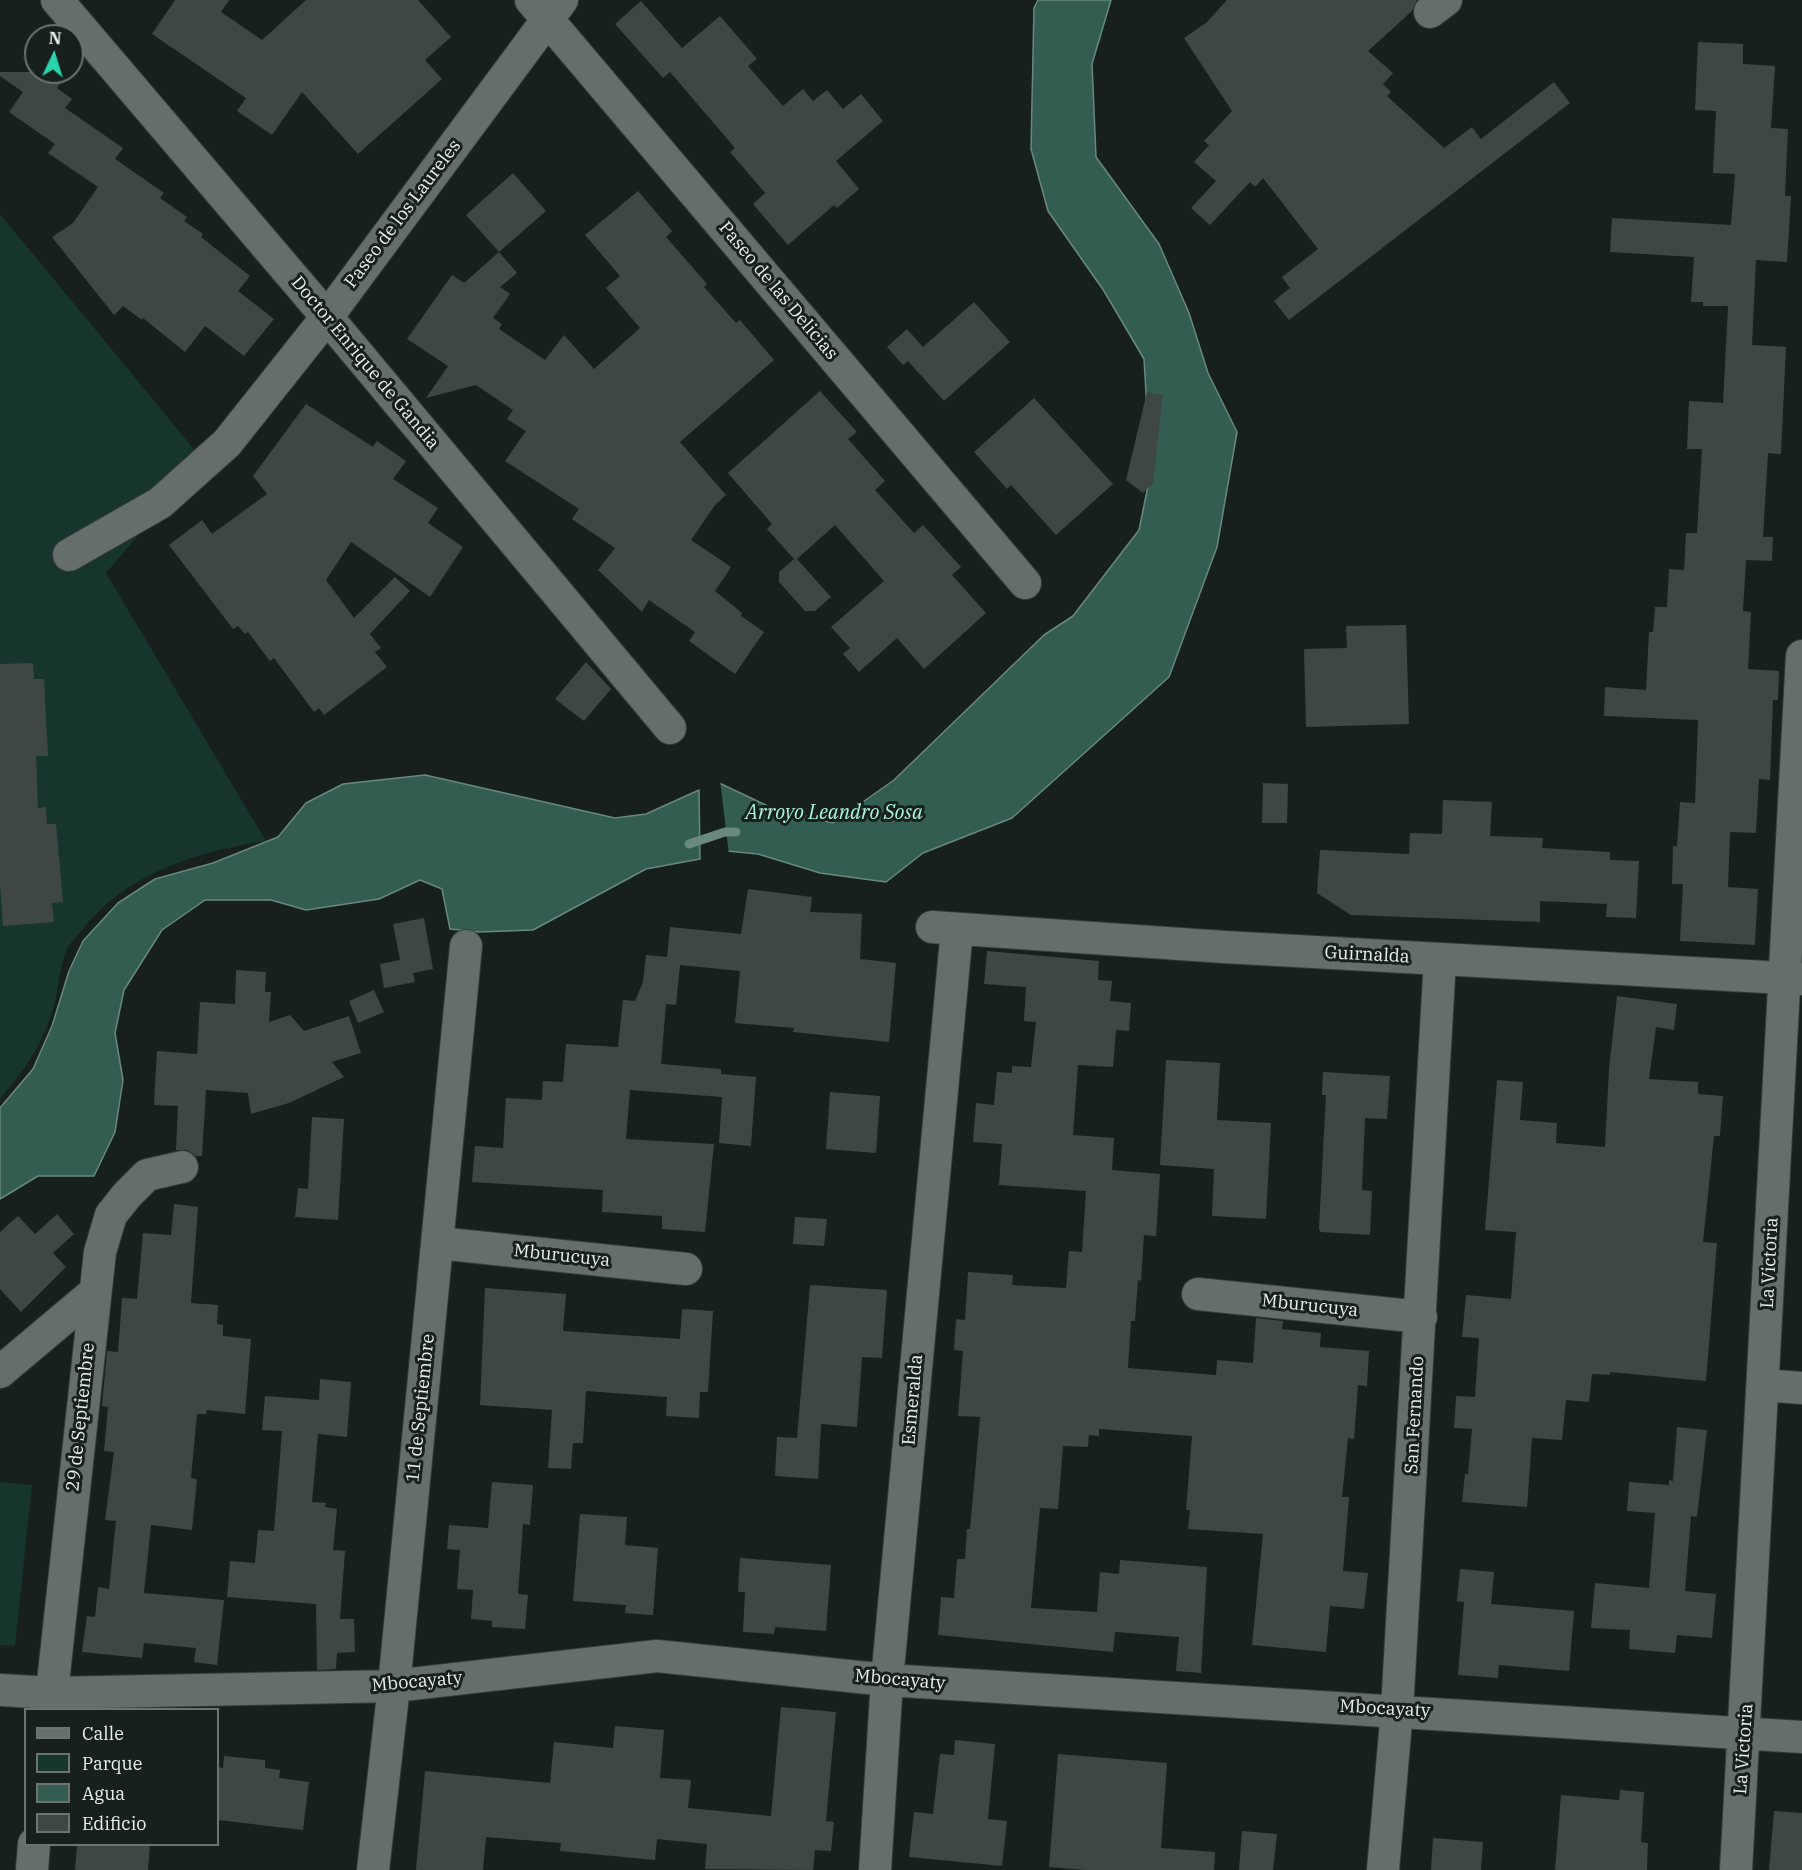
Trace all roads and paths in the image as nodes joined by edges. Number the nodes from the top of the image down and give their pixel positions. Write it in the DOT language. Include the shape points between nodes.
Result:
graph roads {
  1 [pos="57,0"];
  2 [pos="547,6"];
  3 [pos="327,317"];
  4 [pos="69,555"];
  5 [pos="1025,583"];
  6 [pos="1802,656"];
  7 [pos="670,728"];
  8 [pos="944,928"];
  9 [pos="466,946"];
  10 [pos="1440,959"];
  11 [pos="1793,978"];
  12 [pos="182,1167"];
  13 [pos="438,1243"];
  14 [pos="686,1269"];
  15 [pos="95,1292"];
  16 [pos="1198,1294"];
  17 [pos="1421,1317"];
  18 [pos="0,1372"];
  19 [pos="1763,1385"];
  20 [pos="1802,1388"];
  21 [pos="887,1680"];
  22 [pos="394,1686"];
  23 [pos="0,1690"];
  24 [pos="51,1701"];
  25 [pos="1397,1710"];
  26 [pos="1745,1732"];
  27 [pos="1802,1737"];
  28 [pos="34,1846"];
  29 [pos="32,1870"];
  30 [pos="373,1870"];
  31 [pos="875,1870"];
  32 [pos="1383,1870"];
  33 [pos="1736,1870"];
  1 -- 3 [label="street, Doctor Enrique de Gandia"];
  2 -- 3 [label="street, Paseo de los Laureles"];
  2 -- 5 [label="street, Paseo de las Delicias"];
  3 -- 4 [label="street, Paseo de los Laureles" via="227,443 160,503"];
  3 -- 7 [label="street, Doctor Enrique de Gandia"];
  6 -- 11 [label="street, La Victoria"];
  8 -- 10 [label="street, Guirnalda"];
  8 -- 21 [label="street, Esmeralda"];
  9 -- 13 [label="street, 11 de Septiembre"];
  10 -- 11 [label="street, Guirnalda" via="1565,954"];
  10 -- 17 [label="street, San Fernando"];
  11 -- 19 [label="street, La Victoria"];
  12 -- 15 [label="street, 29 de Septiembre" via="147,1175 111,1215 100,1252"];
  13 -- 14 [label="street, Mburucuya"];
  13 -- 22 [label="street, 11 de Septiembre"];
  15 -- 18 [label="street"];
  15 -- 24 [label="street, 29 de Septiembre"];
  16 -- 17 [label="street, Mburucuya"];
  17 -- 25 [label="street, San Fernando"];
  19 -- 20 [label="street"];
  19 -- 26 [label="street, La Victoria"];
  21 -- 22 [label="street, Mbocayaty" via="657,1656"];
  21 -- 25 [label="street, Mbocayaty"];
  21 -- 31 [label="street, Esmeralda"];
  22 -- 24 [label="street, Mbocayaty"];
  22 -- 30 [label="street, 11 de Septiembre"];
  23 -- 24 [label="street, Mbocayaty"];
  25 -- 26 [label="street, Mbocayaty"];
  25 -- 32 [label="street, San Fernando"];
  26 -- 27 [label="street, Mbocayaty"];
  26 -- 33 [label="street, La Victoria"];
  28 -- 29 [label="street"];
}
